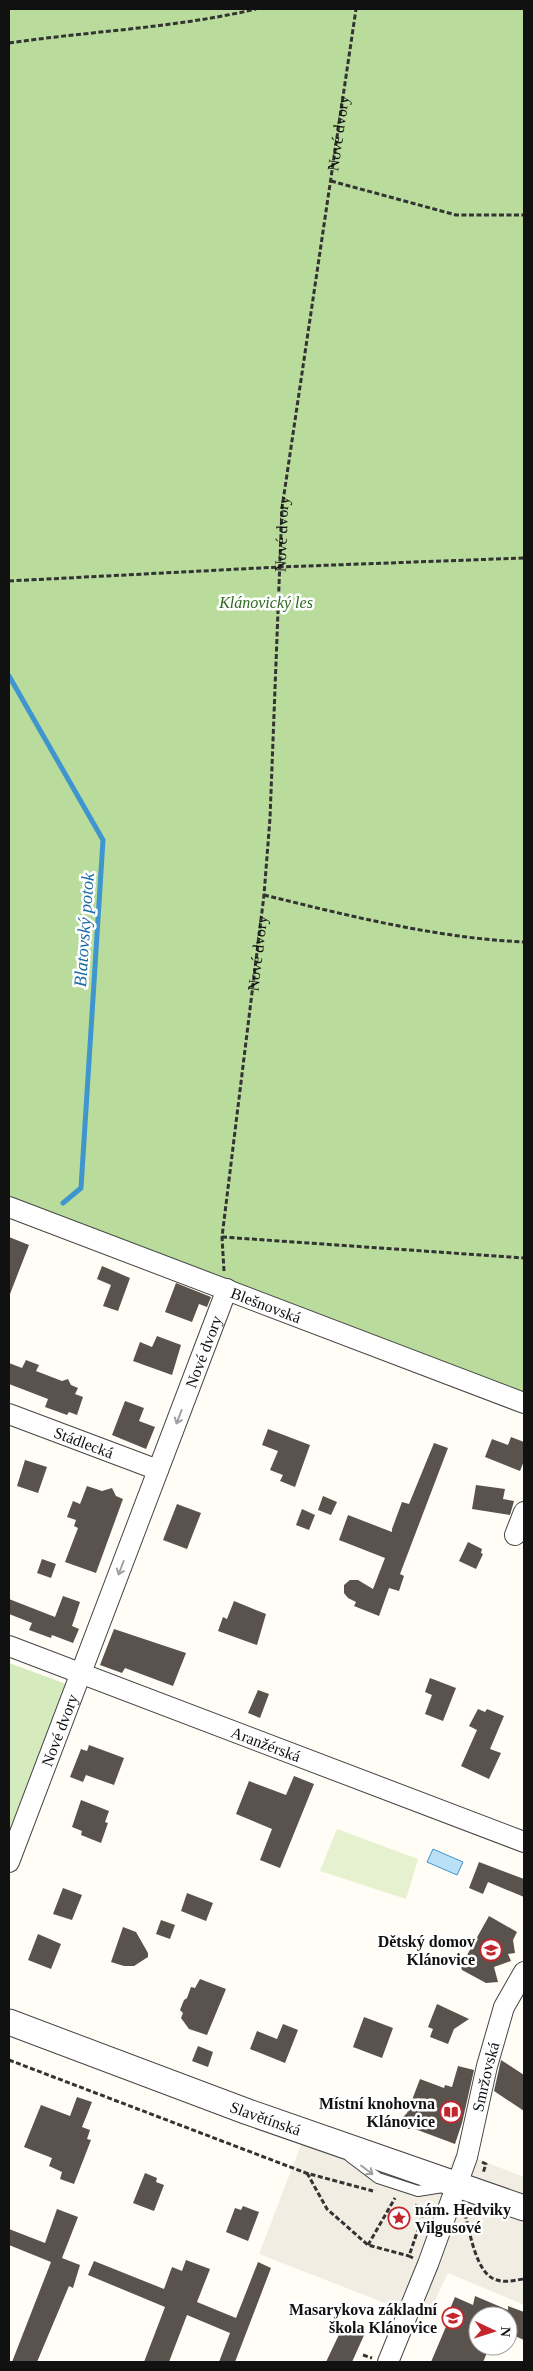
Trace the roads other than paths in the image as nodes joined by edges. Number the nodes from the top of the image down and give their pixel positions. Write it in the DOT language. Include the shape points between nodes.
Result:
graph roads {
  1 [pos="9,1207"];
  2 [pos="227,1289"];
  3 [pos="524,1403"];
  4 [pos="9,1414"];
  5 [pos="158,1470"];
  6 [pos="524,1512"];
  7 [pos="515,1535"];
  8 [pos="9,1646"];
  9 [pos="81,1674"];
  10 [pos="524,1842"];
  11 [pos="9,1862"];
  12 [pos="524,1972"];
  13 [pos="9,2022"];
  14 [pos="457,2185"];
  15 [pos="524,2208"];
  16 [pos="388,2362"];
  1 -- 2 [label="street, Blešnovská"];
  2 -- 3 [label="street, Blešnovská"];
  2 -- 5 [label="street, Nové dvory, one-way"];
  4 -- 5 [label="street, Stádlecká"];
  5 -- 9 [label="street, Nové dvory, one-way"];
  6 -- 7 [label="street"];
  8 -- 9 [label="street, Aranžérská"];
  9 -- 10 [label="street, Aranžérská"];
  9 -- 11 [label="street, Nové dvory"];
  12 -- 14 [label="street, Smržovská" via="504,2007 467,2157"];
  13 -- 14 [label="street, Slavětínská"];
  14 -- 15 [label="street, Slavětínská"];
  14 -- 16 [label="street, Smržovská"];
}
